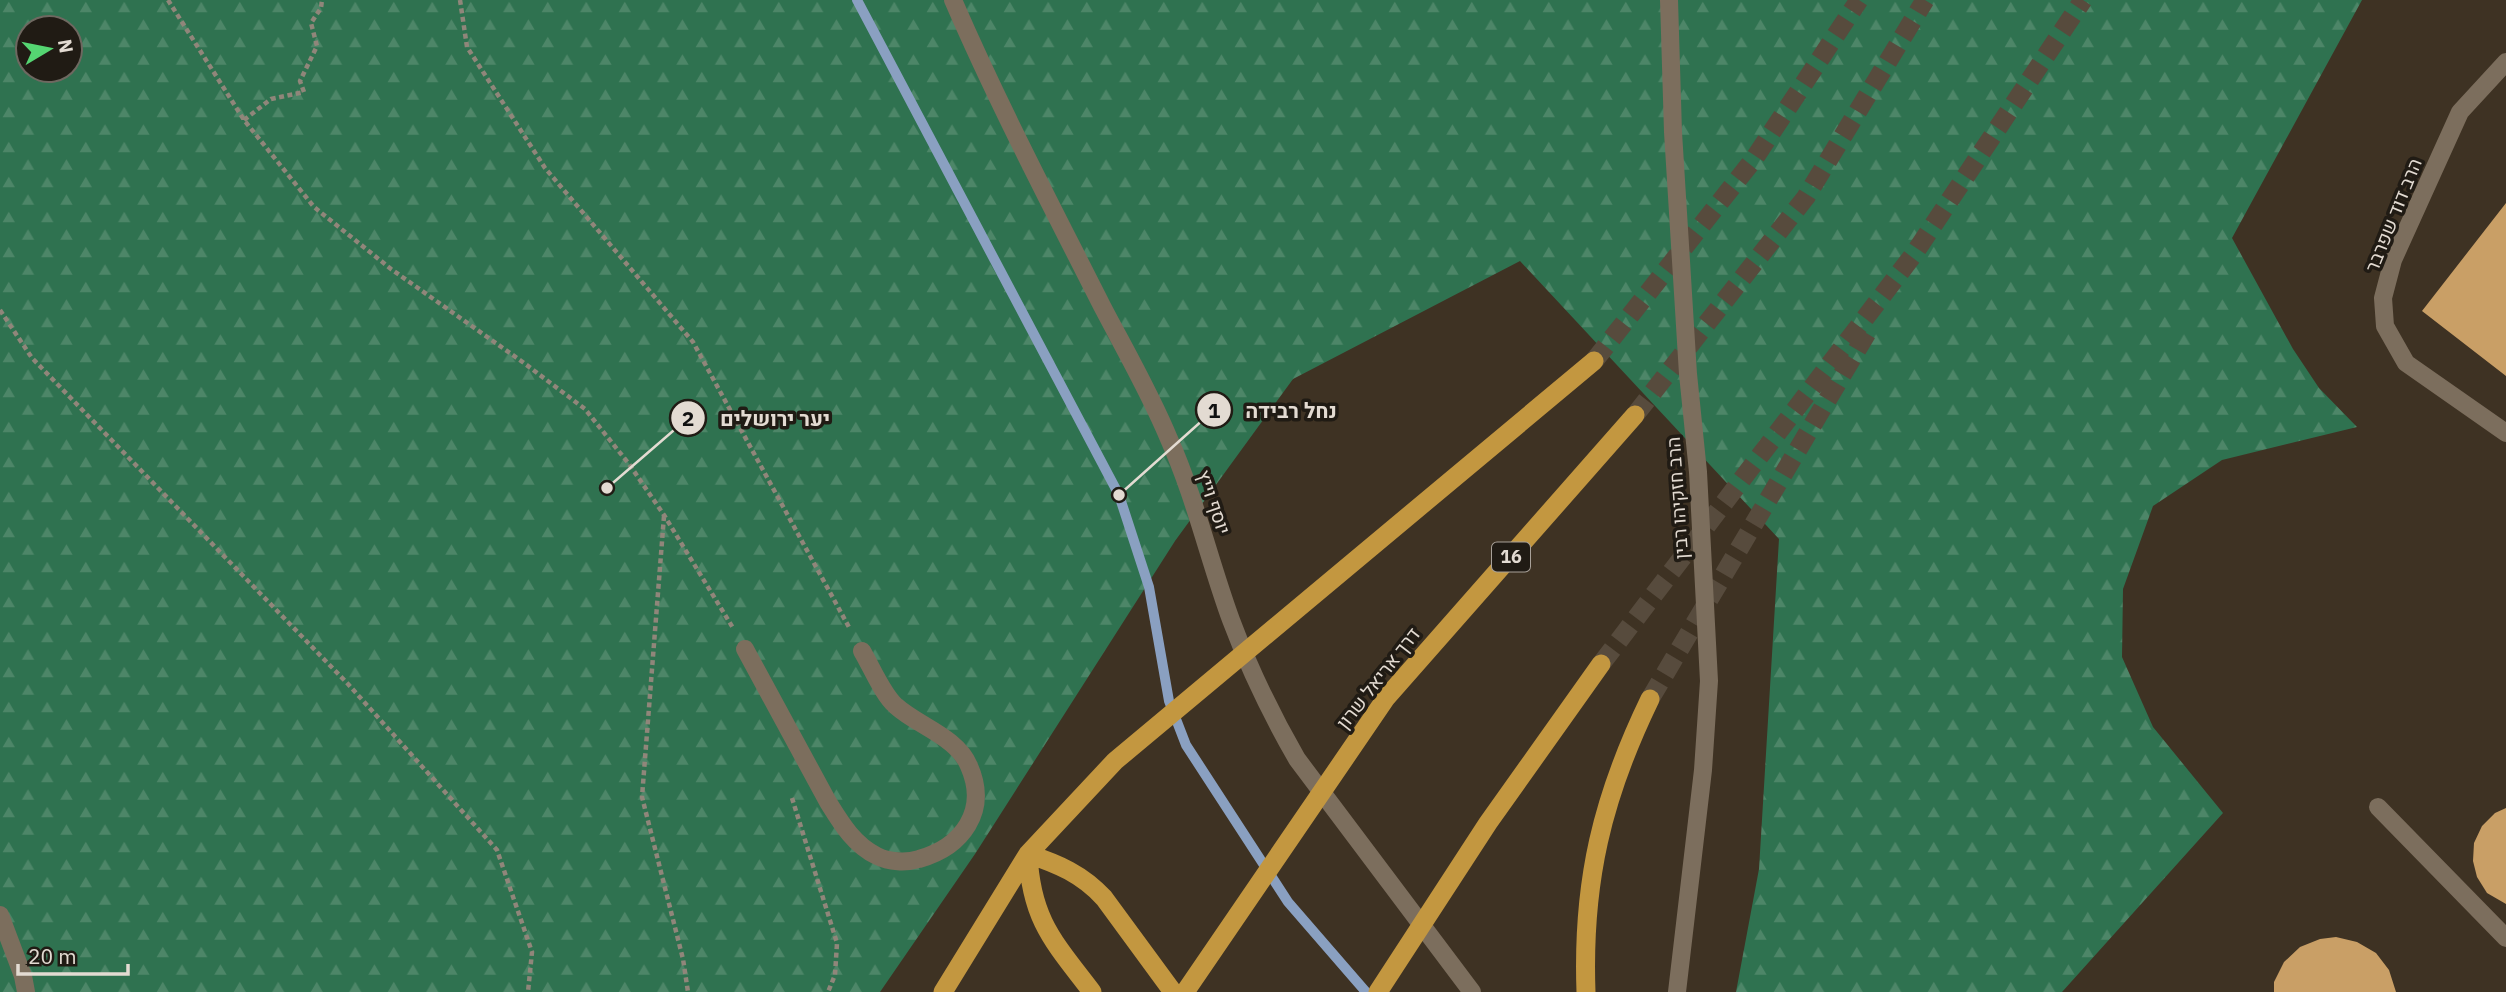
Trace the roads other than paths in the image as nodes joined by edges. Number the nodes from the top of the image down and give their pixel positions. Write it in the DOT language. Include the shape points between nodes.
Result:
graph roads {
  1 [pos="953,0"];
  2 [pos="1669,0"];
  3 [pos="2506,62"];
  4 [pos="1594,361"];
  5 [pos="1635,415"];
  6 [pos="2506,433"];
  7 [pos="745,649"];
  8 [pos="862,651"];
  9 [pos="1601,664"];
  10 [pos="1650,699"];
  11 [pos="2378,807"];
  12 [pos="1028,854"];
  13 [pos="0,915"];
  14 [pos="2506,938"];
  15 [pos="26,992"];
  16 [pos="943,992"];
  17 [pos="1092,992"];
  18 [pos="1173,992"];
  19 [pos="1185,992"];
  20 [pos="1378,992"];
  21 [pos="1472,992"];
  22 [pos="1586,992"];
  23 [pos="1677,992"];
  1 -- 21 [label="street, יוסף וייץ" via="1162,421 1231,619 1275,721 1297,759"];
  2 -- 23 [label="street, הרב חזקיהו רבין" via="1674,146 1709,681"];
  3 -- 6 [label="street, הרב דוד שפרבר" via="2460,112 2393,260 2383,298 2385,326 2406,363"];
  4 -- 12 [label="highway" via="1115,761"];
  5 -- 19 [label="highway, דרך אריאל שרון / 16" via="1386,698"];
  7 -- 8 [label="street" via="828,802 861,847 894,861 933,855 963,834 970,820 975,801 970,766 951,744 894,704"];
  9 -- 20 [label="highway" via="1488,823"];
  10 -- 22 [label="highway" via="1625,750 1602,818 1590,885"];
  11 -- 14 [label="street"];
  12 -- 16 [label="highway"];
  12 -- 17 [label="highway" via="1041,921"];
  12 -- 18 [label="highway" via="1061,865 1092,885"];
  13 -- 15 [label="street"];
}
